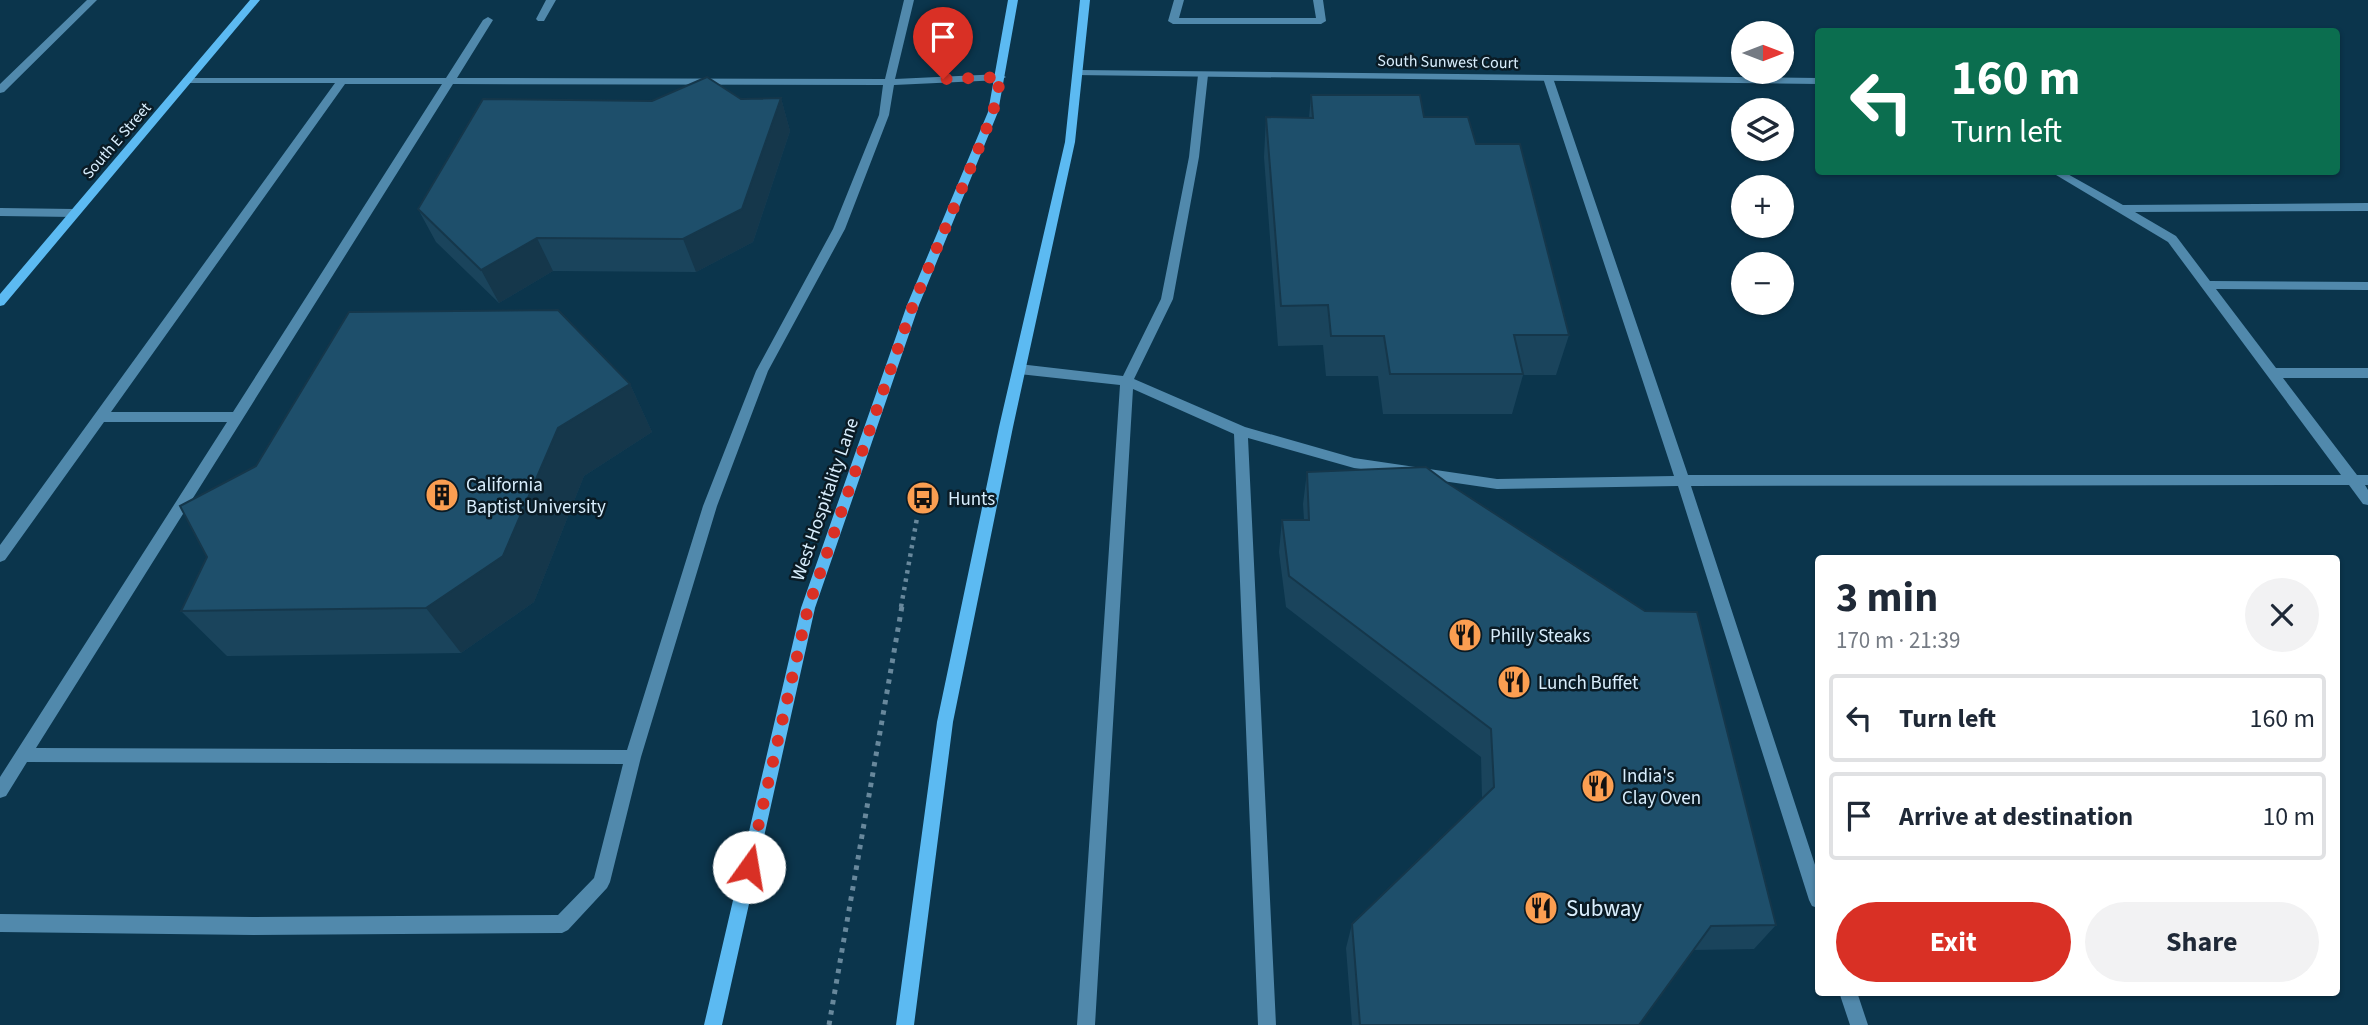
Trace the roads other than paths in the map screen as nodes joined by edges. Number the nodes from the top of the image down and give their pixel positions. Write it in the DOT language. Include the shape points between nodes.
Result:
graph roads {
  1 [pos="92,0"];
  2 [pos="256,0"];
  3 [pos="551,0"];
  4 [pos="909,0"];
  5 [pos="1013,0"];
  6 [pos="1085,0"];
  7 [pos="1179,0"];
  8 [pos="1318,0"];
  9 [pos="541,19"];
  10 [pos="488,20"];
  11 [pos="1078,73"];
  12 [pos="1203,75"];
  13 [pos="1001,77"];
  14 [pos="1548,78"];
  15 [pos="188,80"];
  16 [pos="342,81"];
  17 [pos="448,81"];
  18 [pos="1815,81"];
  19 [pos="889,82"];
  20 [pos="0,90"];
  21 [pos="2062,175"];
  22 [pos="2368,207"];
  23 [pos="2120,209"];
  24 [pos="0,212"];
  25 [pos="74,213"];
  26 [pos="2206,285"];
  27 [pos="2368,286"];
  28 [pos="0,302"];
  29 [pos="1019,369"];
  30 [pos="2273,373"];
  31 [pos="2368,373"];
  32 [pos="1127,381"];
  33 [pos="238,416"];
  34 [pos="101,417"];
  35 [pos="1241,431"];
  36 [pos="2353,480"];
  37 [pos="2368,480"];
  38 [pos="1683,481"];
  39 [pos="2368,500"];
  40 [pos="0,556"];
  41 [pos="23,755"];
  42 [pos="633,757"];
  43 [pos="0,791"];
  44 [pos="1815,891"];
  45 [pos="0,923"];
  46 [pos="1849,996"];
  47 [pos="713,1025"];
  48 [pos="905,1025"];
  49 [pos="1086,1025"];
  50 [pos="1267,1025"];
  51 [pos="1859,1025"];
  1 -- 20 [label="street"];
  2 -- 15 [label="main road, South E Street"];
  3 -- 9 [label="street"];
  4 -- 19 [label="street"];
  5 -- 13 [label="main road, West Hospitality Lane"];
  6 -- 11 [label="main road"];
  7 -- 8 [label="street" via="1173,21 1321,21"];
  10 -- 17 [label="street"];
  11 -- 12 [label="street, South Sunwest Court"];
  11 -- 29 [label="main road" via="1070,142"];
  12 -- 14 [label="street, South Sunwest Court"];
  12 -- 32 [label="street" via="1194,157 1167,299"];
  13 -- 19 [label="street"];
  13 -- 47 [label="main road, West Hospitality Lane" via="993,112 913,305 808,608"];
  14 -- 18 [label="street, South Sunwest Court"];
  14 -- 38 [label="street"];
  15 -- 16 [label="street"];
  15 -- 25 [label="main road, South E Street"];
  16 -- 17 [label="street"];
  16 -- 34 [label="street"];
  17 -- 19 [label="street"];
  17 -- 33 [label="street"];
  19 -- 42 [label="street" via="884,115 839,229 762,371 710,506"];
  21 -- 23 [label="street"];
  22 -- 23 [label="street"];
  23 -- 26 [label="street" via="2172,239"];
  24 -- 25 [label="street"];
  25 -- 28 [label="main road, South E Street"];
  26 -- 27 [label="street"];
  26 -- 30 [label="street"];
  29 -- 32 [label="street"];
  29 -- 48 [label="main road" via="945,722"];
  30 -- 31 [label="street"];
  30 -- 36 [label="street"];
  32 -- 35 [label="street"];
  32 -- 49 [label="street"];
  33 -- 34 [label="street"];
  33 -- 41 [label="street"];
  34 -- 40 [label="street"];
  35 -- 38 [label="street" via="1354,464 1497,484"];
  35 -- 50 [label="street"];
  36 -- 37 [label="street"];
  36 -- 38 [label="street"];
  36 -- 39 [label="street"];
  38 -- 44 [label="street"];
  41 -- 42 [label="street"];
  41 -- 43 [label="street"];
  42 -- 45 [label="street" via="601,882 562,924"];
  46 -- 51 [label="street"];
}
